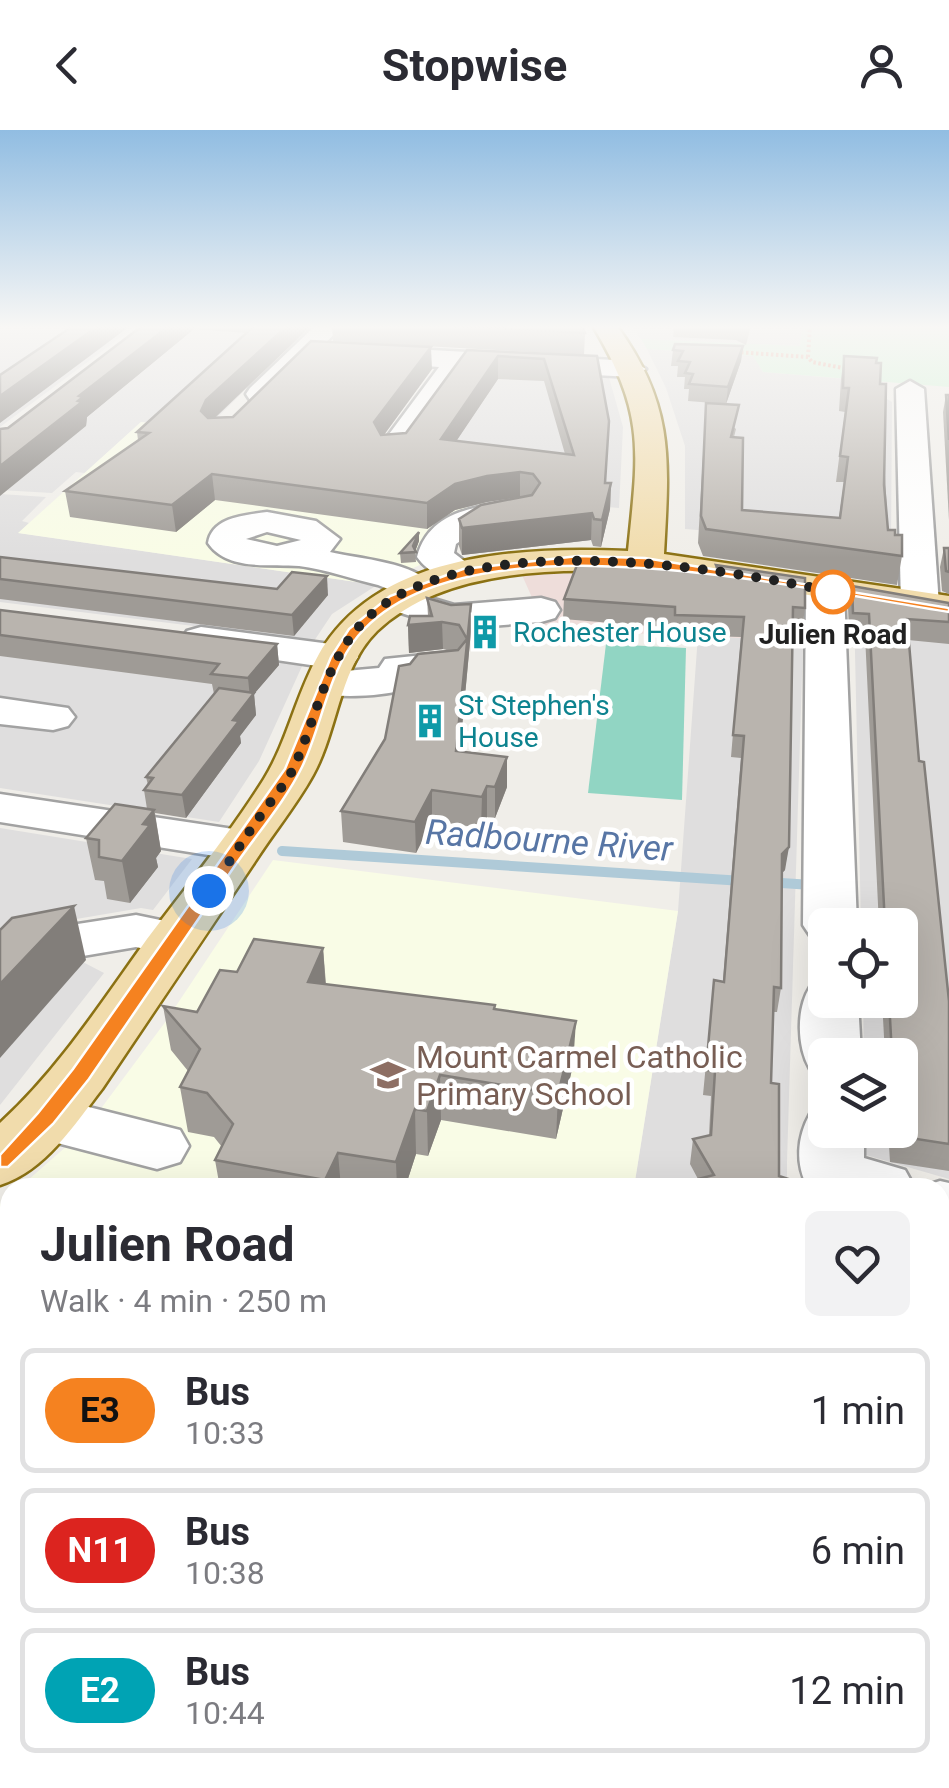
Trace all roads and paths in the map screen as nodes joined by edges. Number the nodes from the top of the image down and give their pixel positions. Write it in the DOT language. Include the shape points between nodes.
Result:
graph roads {
  1 [pos="252,403"];
  2 [pos="427,403"];
  3 [pos="645,403"];
  4 [pos="911,403"];
  5 [pos="236,419"];
  6 [pos="393,450"];
  7 [pos="914,478"];
  8 [pos="949,481"];
  9 [pos="519,510"];
  10 [pos="300,556"];
  11 [pos="645,562"];
  12 [pos="462,574"];
  13 [pos="825,590"];
  14 [pos="406,594"];
  15 [pos="935,607"];
  16 [pos="541,610"];
  17 [pos="154,634"];
  18 [pos="443,665"];
  19 [pos="332,670"];
  20 [pos="0,710"];
  21 [pos="53,717"];
  22 [pos="0,808"];
  23 [pos="240,846"];
  24 [pos="830,908"];
  25 [pos="175,938"];
  26 [pos="0,953"];
  27 [pos="46,1118"];
  28 [pos="157,1146"];
  29 [pos="0,1161"];
  1 -- 5 [label="street"];
  2 -- 6 [label="street"];
  3 -- 11 [label="main road" via="654,446"];
  4 -- 7 [label="street"];
  7 -- 8 [label="street"];
  7 -- 15 [label="street"];
  9 -- 12 [label="street" via="466,519 441,541 435,558"];
  10 -- 14 [label="street" via="390,577"];
  11 -- 12 [label="main road" via="536,562"];
  11 -- 13 [label="main road"];
  12 -- 14 [label="main road"];
  13 -- 15 [label="main road"];
  13 -- 24 [label="street"];
  14 -- 16 [label="street" via="452,617"];
  14 -- 19 [label="main road" via="366,619"];
  17 -- 19 [label="street"];
  18 -- 19 [label="street" via="400,668 396,680"];
  19 -- 23 [label="main road" via="293,770"];
  20 -- 21 [label="street"];
  22 -- 23 [label="street"];
  23 -- 25 [label="main road"];
  25 -- 26 [label="street" via="136,931"];
  25 -- 27 [label="main road"];
  27 -- 28 [label="street"];
  27 -- 29 [label="main road"];
}
